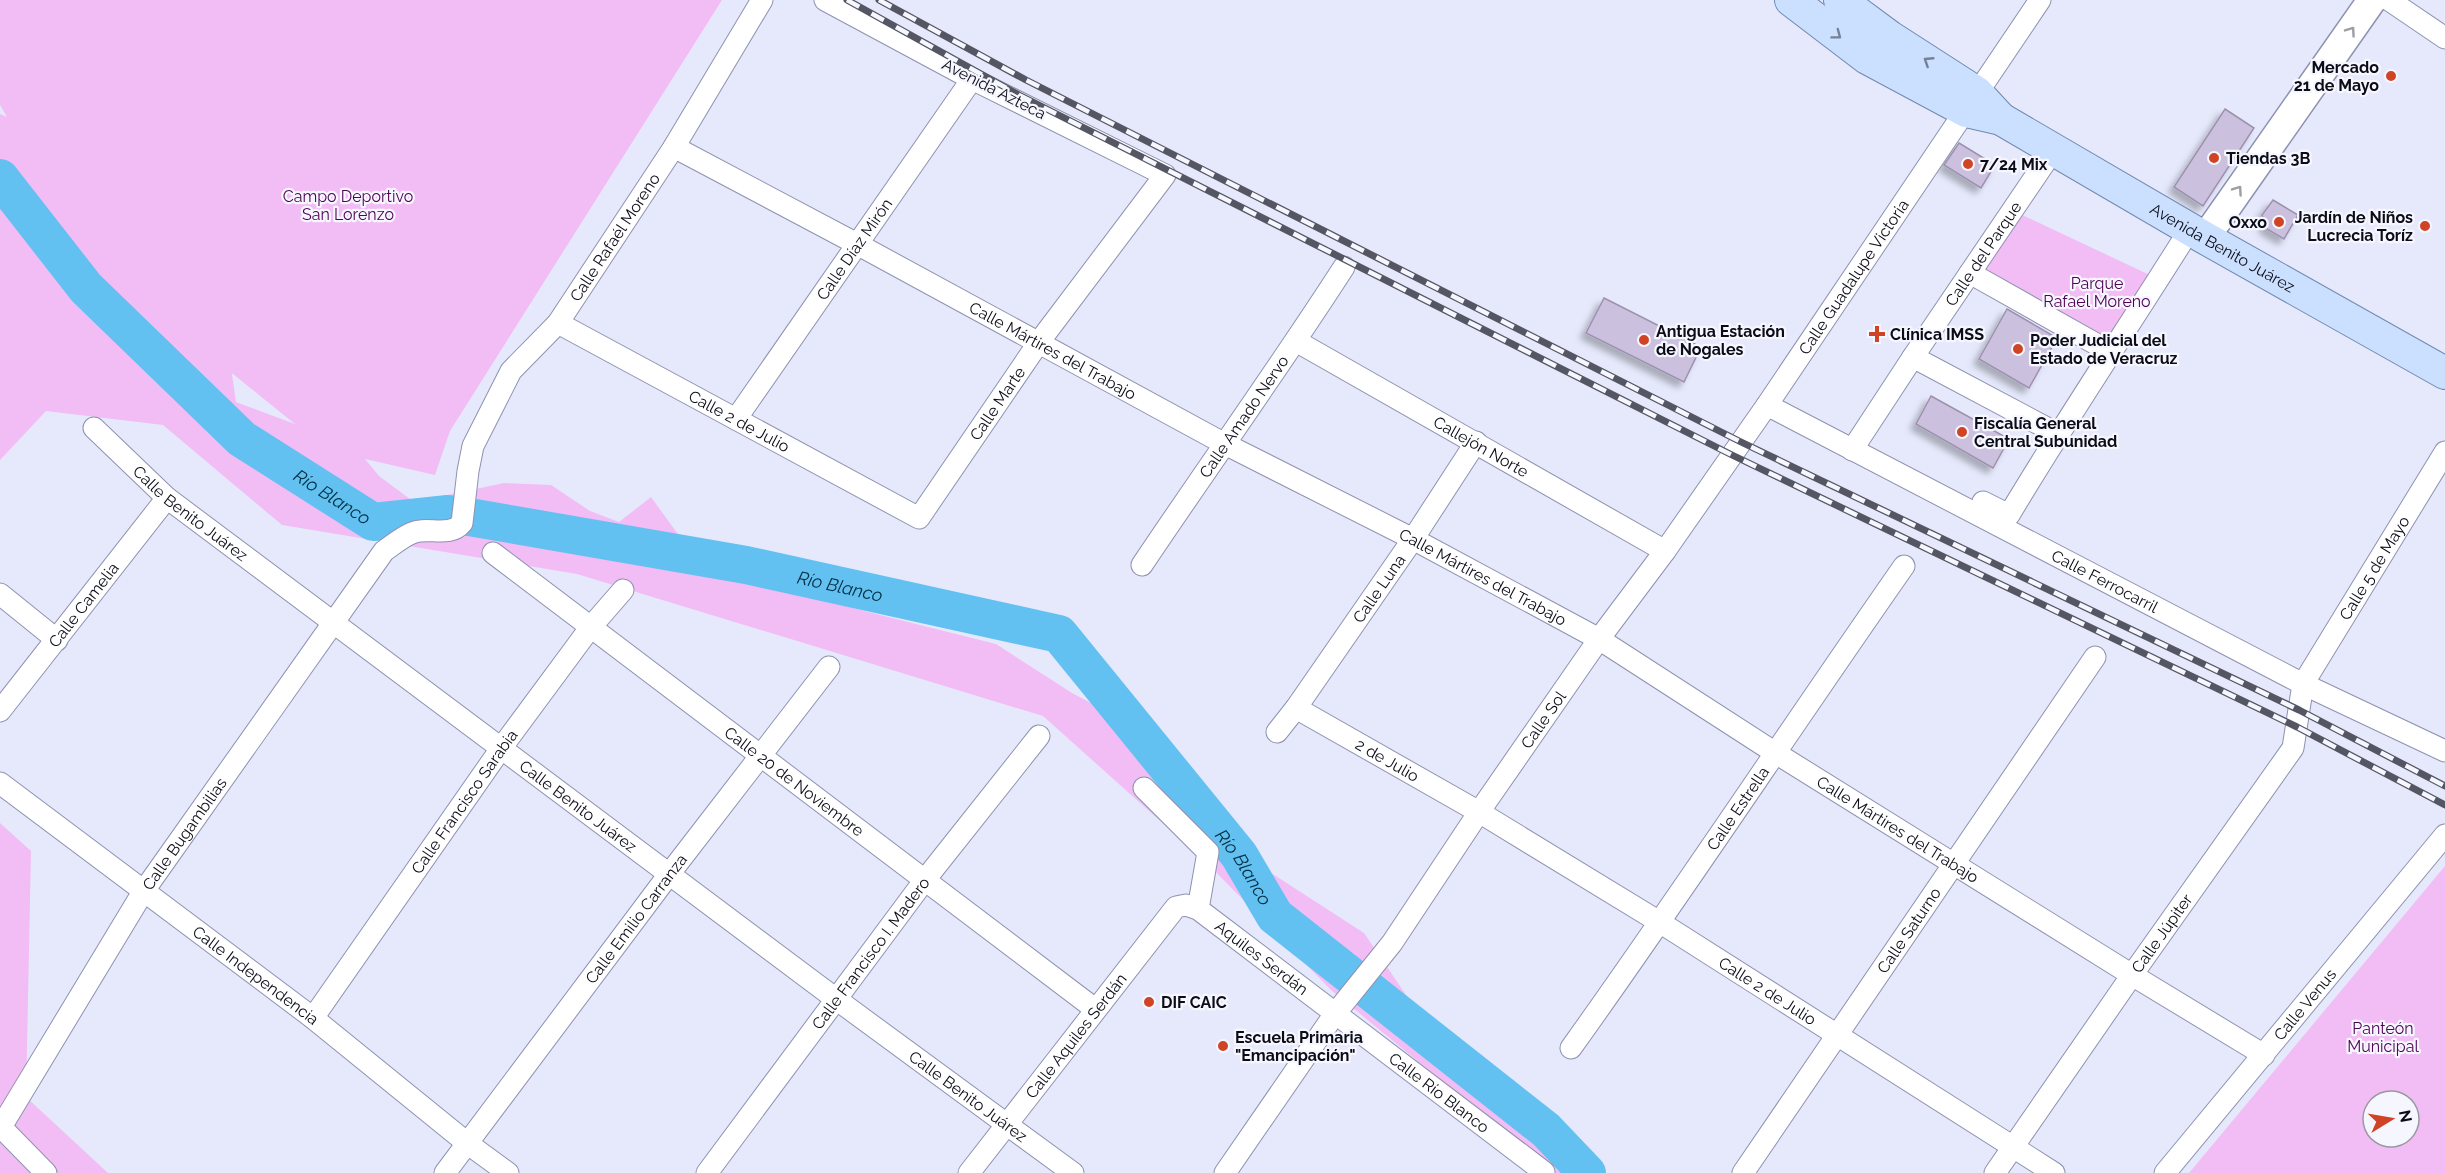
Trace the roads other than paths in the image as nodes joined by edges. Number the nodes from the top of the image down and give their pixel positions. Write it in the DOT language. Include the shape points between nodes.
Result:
graph roads {
  1 [pos="762,0"];
  2 [pos="825,0"];
  3 [pos="1791,0"];
  4 [pos="1840,0"];
  5 [pos="2040,0"];
  6 [pos="2372,0"];
  7 [pos="2390,0"];
  8 [pos="2445,38"];
  9 [pos="972,79"];
  10 [pos="1971,102"];
  11 [pos="674,147"];
  12 [pos="2054,149"];
  13 [pos="1165,175"];
  14 [pos="2197,234"];
  15 [pos="857,244"];
  16 [pos="1344,267"];
  17 [pos="1970,273"];
  18 [pos="558,323"];
  19 [pos="1296,341"];
  20 [pos="1039,342"];
  21 [pos="2112,353"];
  22 [pos="1912,357"];
  23 [pos="2445,373"];
  24 [pos="1767,405"];
  25 [pos="736,419"];
  26 [pos="94,428"];
  27 [pos="2058,434"];
  28 [pos="1476,442"];
  29 [pos="1741,442"];
  30 [pos="1223,443"];
  31 [pos="1856,444"];
  32 [pos="2445,452"];
  33 [pos="167,498"];
  34 [pos="919,518"];
  35 [pos="1413,539"];
  36 [pos="384,550"];
  37 [pos="1665,550"];
  38 [pos="493,553"];
  39 [pos="1142,565"];
  40 [pos="1904,566"];
  41 [pos="623,590"];
  42 [pos="0,594"];
  43 [pos="334,621"];
  44 [pos="590,628"];
  45 [pos="1599,639"];
  46 [pos="57,640"];
  47 [pos="2095,657"];
  48 [pos="829,667"];
  49 [pos="2303,684"];
  50 [pos="1296,708"];
  51 [pos="0,711"];
  52 [pos="1277,732"];
  53 [pos="1039,736"];
  54 [pos="501,747"];
  55 [pos="2445,751"];
  56 [pos="1774,752"];
  57 [pos="759,756"];
  58 [pos="0,783"];
  59 [pos="1144,788"];
  60 [pos="1479,812"];
  61 [pos="2445,835"];
  62 [pos="1954,864"];
  63 [pos="670,873"];
  64 [pos="924,881"];
  65 [pos="143,892"];
  66 [pos="1192,907"];
  67 [pos="1660,923"];
  68 [pos="2132,975"];
  69 [pos="836,999"];
  70 [pos="1340,1007"];
  71 [pos="1095,1009"];
  72 [pos="313,1018"];
  73 [pos="1837,1033"];
  74 [pos="1571,1048"];
  75 [pos="2264,1055"];
  76 [pos="1006,1124"];
  77 [pos="0,1126"];
  78 [pos="466,1143"];
  79 [pos="2014,1147"];
  80 [pos="1544,1172"];
  81 [pos="46,1173"];
  82 [pos="445,1173"];
  83 [pos="507,1173"];
  84 [pos="707,1173"];
  85 [pos="969,1173"];
  86 [pos="1073,1173"];
  87 [pos="1225,1173"];
  88 [pos="1743,1173"];
  89 [pos="1995,1173"];
  90 [pos="2054,1173"];
  91 [pos="2165,1173"];
  1 -- 11 [label="street, Calle Rafaél Moreno"];
  2 -- 9 [label="street, Avenida Azteca"];
  3 -- 10 [label="main road, Avenida Benito Juárez, one-way" via="1867,58"];
  10 -- 4 [label="main road, Avenida Benito Juárez, one-way"];
  5 -- 10 [label="street, Calle Guadalupe Victoria"];
  14 -- 6 [label="street, one-way"];
  7 -- 8 [label="street"];
  9 -- 13 [label="street, Avenida Azteca"];
  9 -- 15 [label="street, Calle Díaz Mirón"];
  10 -- 12 [label="main road, Avenida Benito Juárez"];
  10 -- 24 [label="street, Calle Guadalupe Victoria"];
  11 -- 15 [label="street, Calle Mártires del Trabajo"];
  11 -- 18 [label="street, Calle Rafaél Moreno"];
  12 -- 14 [label="main road, Avenida Benito Juárez"];
  12 -- 17 [label="street, Calle del Parque"];
  13 -- 20 [label="street, Calle Marte"];
  14 -- 21 [label="street"];
  14 -- 23 [label="main road, Avenida Benito Juárez"];
  15 -- 20 [label="street, Calle Mártires del Trabajo"];
  15 -- 25 [label="street, Calle Díaz Mirón"];
  16 -- 19 [label="street, Calle Amado Nervo"];
  17 -- 21 [label="street"];
  17 -- 22 [label="street, Calle del Parque"];
  18 -- 25 [label="street, Calle 2 de Julio"];
  18 -- 36 [label="street, Calle Rafaél Moreno" via="511,371 473,446 459,527 414,532"];
  19 -- 28 [label="street, Callejón Norte"];
  19 -- 30 [label="street, Calle Amado Nervo"];
  20 -- 30 [label="street, Calle Mártires del Trabajo"];
  20 -- 34 [label="street, Calle Marte"];
  21 -- 27 [label="street"];
  22 -- 27 [label="street"];
  22 -- 31 [label="street, Calle del Parque"];
  24 -- 29 [label="street, Calle Guadalupe Victoria"];
  24 -- 31 [label="street, Calle Ferrocarril"];
  25 -- 34 [label="street, Calle 2 de Julio"];
  26 -- 33 [label="street, Calle Benito Juárez"];
  27 -- 31 [label="street" via="2009,515"];
  28 -- 35 [label="street, Calle Luna"];
  28 -- 37 [label="street, Callejón Norte"];
  29 -- 37 [label="street, Calle Sol"];
  30 -- 35 [label="street, Calle Mártires del Trabajo"];
  30 -- 39 [label="street, Calle Amado Nervo"];
  31 -- 49 [label="street, Calle Ferrocarril"];
  32 -- 49 [label="street, Calle 5 de Mayo"];
  33 -- 43 [label="street, Calle Benito Juárez"];
  33 -- 46 [label="street, Calle Camelia"];
  35 -- 45 [label="street, Calle Mártires del Trabajo"];
  35 -- 50 [label="street, Calle Luna"];
  36 -- 43 [label="street, Calle Bugambilias"];
  37 -- 45 [label="street, Calle Sol"];
  38 -- 44 [label="street, Calle 20 de Noviembre"];
  40 -- 56 [label="street, Calle Estrella"];
  41 -- 44 [label="street, Calle Francisco Sarabia"];
  42 -- 46 [label="street"];
  43 -- 54 [label="street, Calle Benito Juárez"];
  43 -- 65 [label="street, Calle Bugambilias"];
  44 -- 54 [label="street, Calle Francisco Sarabia"];
  44 -- 57 [label="street, Calle 20 de Noviembre"];
  45 -- 56 [label="street, Calle Mártires del Trabajo"];
  45 -- 60 [label="street, Calle Sol"];
  46 -- 51 [label="street, Calle Camelia"];
  47 -- 62 [label="street, Calle Saturno"];
  48 -- 57 [label="street, Calle Emilio Carranza"];
  49 -- 55 [label="street, Calle Ferrocarril"];
  49 -- 68 [label="street, Calle Júpiter" via="2293,748"];
  50 -- 52 [label="street, Calle Luna"];
  50 -- 60 [label="street, 2 de Julio"];
  53 -- 64 [label="street, Calle Francisco I. Madero"];
  54 -- 63 [label="street, Calle Benito Juárez"];
  54 -- 72 [label="street, Calle Francisco Sarabia"];
  56 -- 62 [label="street, Calle Mártires del Trabajo"];
  56 -- 67 [label="street, Calle Estrella"];
  57 -- 63 [label="street, Calle Emilio Carranza"];
  57 -- 64 [label="street, Calle 20 de Noviembre"];
  58 -- 65 [label="street, Calle Independencia"];
  59 -- 66 [label="street" via="1208,852"];
  60 -- 67 [label="street, Calle 2 de Julio"];
  60 -- 70 [label="street, Calle Sol" via="1392,943"];
  61 -- 75 [label="street, Calle Venus"];
  62 -- 68 [label="street, Calle Mártires del Trabajo"];
  62 -- 73 [label="street, Calle Saturno"];
  63 -- 69 [label="street, Calle Benito Juárez"];
  63 -- 78 [label="street, Calle Emilio Carranza"];
  64 -- 69 [label="street, Calle Francisco I. Madero"];
  64 -- 71 [label="street, Calle 20 de Noviembre"];
  65 -- 72 [label="street, Calle Independencia"];
  65 -- 77 [label="street, Calle Bugambilias"];
  66 -- 70 [label="street, Aquiles Serdán"];
  66 -- 71 [label="street, Calle Aquiles Serdán" via="1176,907"];
  67 -- 73 [label="street, Calle 2 de Julio"];
  67 -- 74 [label="street, Calle Estrella"];
  68 -- 75 [label="street, Calle Mártires del Trabajo"];
  68 -- 79 [label="street, Calle Júpiter"];
  69 -- 76 [label="street, Calle Benito Juárez"];
  69 -- 84 [label="street, Calle Francisco I. Madero"];
  70 -- 80 [label="street, Calle Río Blanco"];
  70 -- 87 [label="street, Calle Sol"];
  71 -- 76 [label="street, Calle Aquiles Serdán"];
  72 -- 78 [label="street, Calle Independencia"];
  73 -- 79 [label="street, Calle 2 de Julio"];
  73 -- 88 [label="street, Calle Saturno"];
  75 -- 91 [label="street, Calle Venus"];
  76 -- 85 [label="street, Calle Aquiles Serdán"];
  76 -- 86 [label="street, Calle Benito Juárez"];
  77 -- 81 [label="street"];
  78 -- 82 [label="street, Calle Emilio Carranza"];
  78 -- 83 [label="street, Calle Independencia"];
  79 -- 89 [label="street, Calle Júpiter"];
  79 -- 90 [label="street, Calle 2 de Julio"];
}
